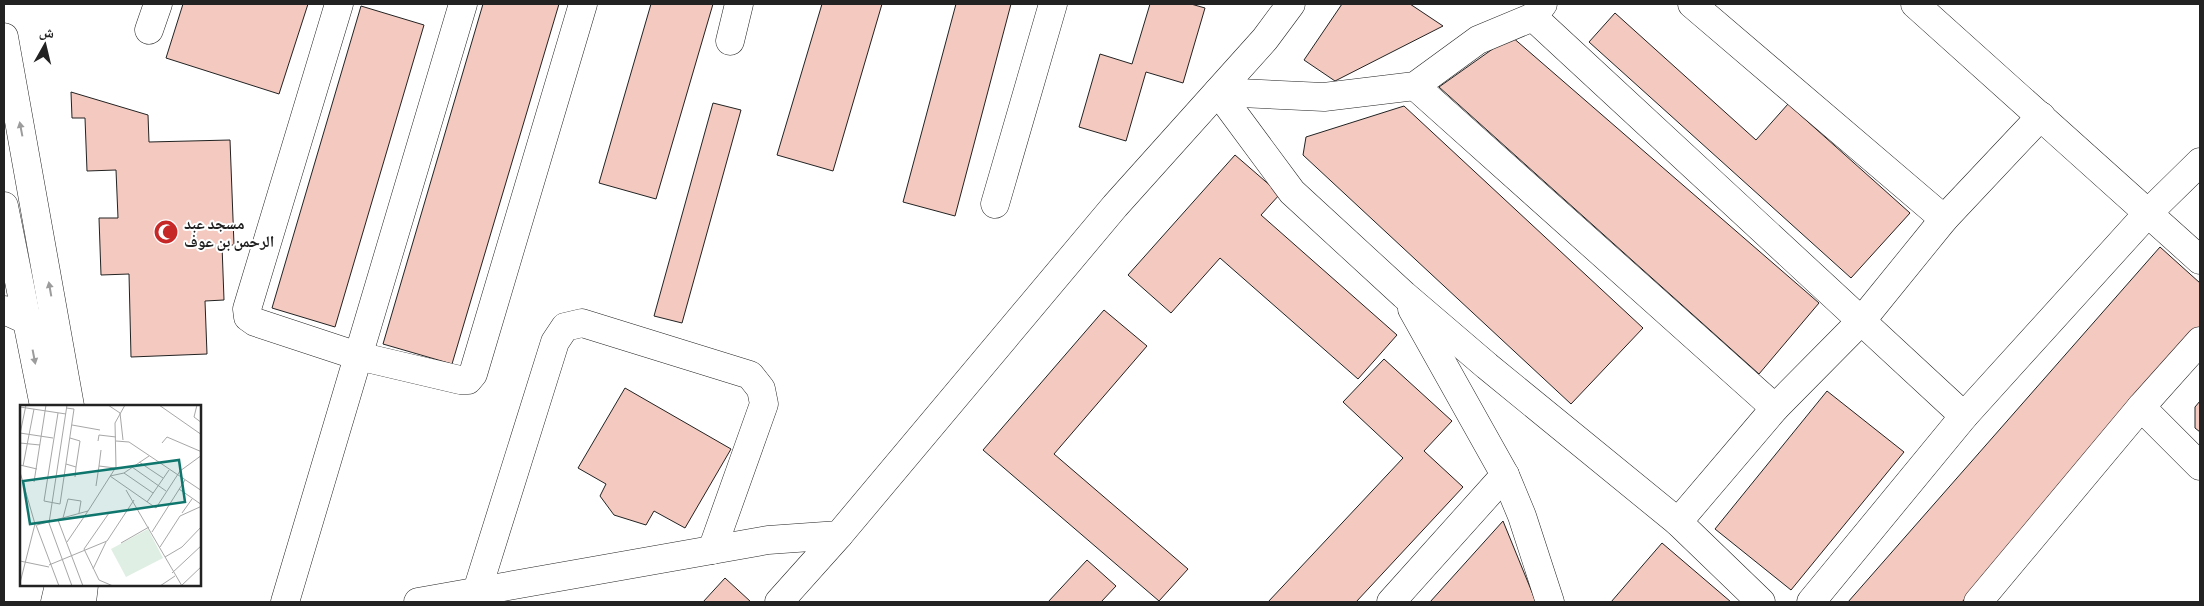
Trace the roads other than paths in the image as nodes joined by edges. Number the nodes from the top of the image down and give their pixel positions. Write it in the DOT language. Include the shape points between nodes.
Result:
graph roads {
  1 [pos="158,4"];
  2 [pos="339,4"];
  3 [pos="463,4"];
  4 [pos="583,4"];
  5 [pos="739,4"];
  6 [pos="1054,4"];
  7 [pos="1291,4"];
  8 [pos="1692,4"];
  9 [pos="1915,4"];
  10 [pos="1538,10"];
  11 [pos="149,30"];
  12 [pos="4,37"];
  13 [pos="730,41"];
  14 [pos="1415,86"];
  15 [pos="1218,92"];
  16 [pos="2041,116"];
  17 [pos="2200,162"];
  18 [pos="995,204"];
  19 [pos="4,206"];
  20 [pos="2148,213"];
  21 [pos="1944,219"];
  22 [pos="2200,260"];
  23 [pos="1404,295"];
  24 [pos="16,316"];
  25 [pos="1862,320"];
  26 [pos="58,334"];
  27 [pos="2200,341"];
  28 [pos="358,356"];
  29 [pos="44,405"];
  30 [pos="70,405"];
  31 [pos="2142,407"];
  32 [pos="1775,408"];
  33 [pos="1964,416"];
  34 [pos="2200,466"];
  35 [pos="1505,475"];
  36 [pos="1678,522"];
  37 [pos="839,536"];
  38 [pos="712,550"];
  39 [pos="59,586"];
  40 [pos="84,586"];
  41 [pos="477,591"];
  42 [pos="55,602"];
  43 [pos="82,602"];
  44 [pos="285,602"];
  45 [pos="418,602"];
  46 [pos="779,602"];
  47 [pos="1391,602"];
  48 [pos="1550,602"];
  49 [pos="1761,602"];
  50 [pos="1811,602"];
  51 [pos="1978,602"];
  1 -- 11 [label="street"];
  2 -- 28 [label="street" via="246,309 248,317 255,322"];
  3 -- 28 [label="street"];
  4 -- 28 [label="street" via="473,374 468,380 460,380"];
  5 -- 13 [label="street"];
  6 -- 18 [label="street"];
  7 -- 15 [label="street" via="1265,40"];
  8 -- 21 [label="street"];
  9 -- 16 [label="street"];
  10 -- 14 [label="street" via="1478,40"];
  10 -- 25 [label="street"];
  26 -- 12 [label="street, one-way"];
  14 -- 15 [label="street" via="1324,97"];
  14 -- 32 [label="street"];
  15 -- 23 [label="street" via="1292,192"];
  15 -- 37 [label="street" via="1115,206"];
  16 -- 20 [label="street"];
  16 -- 21 [label="street"];
  17 -- 20 [label="street"];
  19 -- 24 [label="street"];
  20 -- 22 [label="street"];
  20 -- 33 [label="street"];
  21 -- 25 [label="street"];
  23 -- 35 [label="street"];
  23 -- 36 [label="street"];
  24 -- 26 [label="street"];
  24 -- 29 [label="street, one-way"];
  25 -- 32 [label="street"];
  25 -- 33 [label="street"];
  26 -- 30 [label="street"];
  27 -- 31 [label="street"];
  28 -- 44 [label="street"];
  31 -- 34 [label="street"];
  31 -- 51 [label="street"];
  32 -- 36 [label="street"];
  33 -- 50 [label="street"];
  35 -- 47 [label="street"];
  35 -- 48 [label="street"];
  36 -- 49 [label="street"];
  37 -- 38 [label="street" via="768,540"];
  37 -- 46 [label="street"];
  38 -- 41 [label="street"];
  38 -- 41 [label="street" via="764,404 761,389 750,376 582,323 565,327 555,342"];
  39 -- 42 [label="street"];
  40 -- 43 [label="street"];
  41 -- 45 [label="street"];
}
